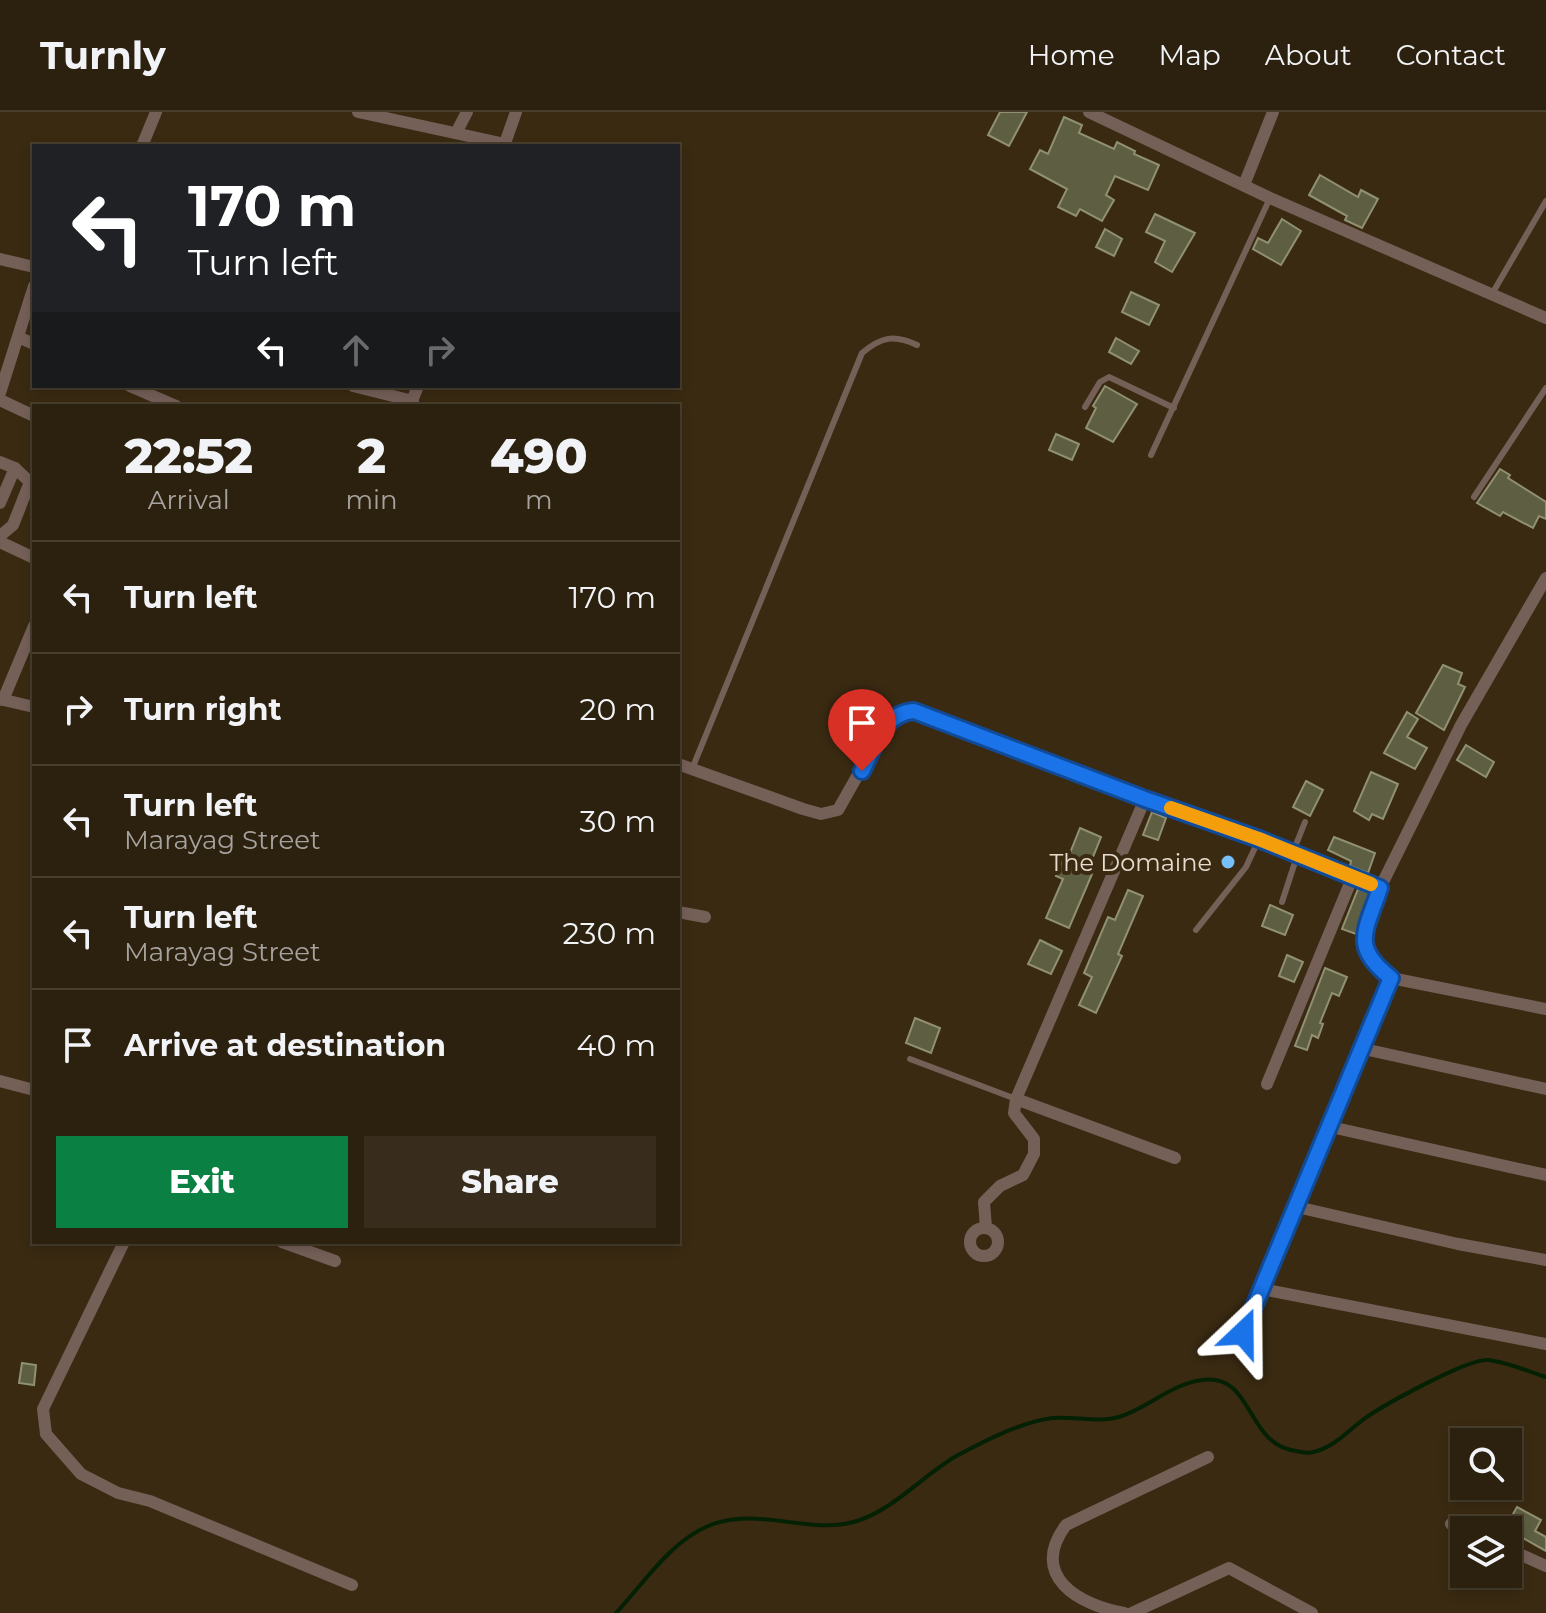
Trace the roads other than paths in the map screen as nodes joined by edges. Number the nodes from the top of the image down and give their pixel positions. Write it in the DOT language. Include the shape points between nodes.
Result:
graph roads {
  1 [pos="156,112"];
  2 [pos="358,112"];
  3 [pos="467,112"];
  4 [pos="516,112"];
  5 [pos="1089,112"];
  6 [pos="1273,112"];
  7 [pos="390,115"];
  8 [pos="456,133"];
  9 [pos="146,144"];
  10 [pos="501,144"];
  11 [pos="505,144"];
  12 [pos="1244,185"];
  13 [pos="1270,198"];
  14 [pos="1546,201"];
  15 [pos="0,259"];
  16 [pos="32,267"];
  17 [pos="32,292"];
  18 [pos="1492,294"];
  19 [pos="1546,318"];
  20 [pos="18,337"];
  21 [pos="32,343"];
  22 [pos="917,345"];
  23 [pos="135,388"];
  24 [pos="360,388"];
  25 [pos="1546,388"];
  26 [pos="0,393"];
  27 [pos="0,400"];
  28 [pos="411,403"];
  29 [pos="171,404"];
  30 [pos="1085,407"];
  31 [pos="1174,408"];
  32 [pos="32,415"];
  33 [pos="1151,455"];
  34 [pos="0,462"];
  35 [pos="15,468"];
  36 [pos="32,484"];
  37 [pos="1474,497"];
  38 [pos="0,503"];
  39 [pos="0,539"];
  40 [pos="32,557"];
  41 [pos="1546,578"];
  42 [pos="32,630"];
  43 [pos="1,700"];
  44 [pos="32,707"];
  45 [pos="680,765"];
  46 [pos="692,769"];
  47 [pos="1145,799"];
  48 [pos="1305,822"];
  49 [pos="1259,839"];
  50 [pos="1295,853"];
  51 [pos="1353,876"];
  52 [pos="1380,888"];
  53 [pos="1282,902"];
  54 [pos="680,912"];
  55 [pos="705,917"];
  56 [pos="1196,930"];
  57 [pos="1391,978"];
  58 [pos="1546,1009"];
  59 [pos="1364,1049"];
  60 [pos="910,1059"];
  61 [pos="0,1081"];
  62 [pos="1267,1084"];
  63 [pos="32,1089"];
  64 [pos="1546,1089"];
  65 [pos="1016,1099"];
  66 [pos="1331,1127"];
  67 [pos="1175,1158"];
  68 [pos="1546,1175"];
  69 [pos="1297,1207"];
  70 [pos="986,1228"];
  71 [pos="123,1244"];
  72 [pos="288,1244"];
  73 [pos="1546,1260"];
  74 [pos="335,1261"];
  75 [pos="1262,1289"];
  76 [pos="1243,1333"];
  77 [pos="1546,1344"];
  78 [pos="1208,1457"];
  79 [pos="1522,1555"];
  80 [pos="1546,1566"];
  81 [pos="352,1585"];
  82 [pos="1124,1613"];
  83 [pos="1132,1613"];
  84 [pos="1312,1613"];
  1 -- 9 [label="street"];
  2 -- 7 [label="street"];
  3 -- 8 [label="street"];
  4 -- 11 [label="street"];
  5 -- 12 [label="street"];
  6 -- 12 [label="street"];
  7 -- 8 [label="street"];
  8 -- 10 [label="street"];
  12 -- 13 [label="street"];
  13 -- 18 [label="street"];
  13 -- 31 [label="lane"];
  14 -- 18 [label="lane"];
  15 -- 16 [label="street"];
  17 -- 20 [label="street"];
  18 -- 19 [label="street"];
  20 -- 21 [label="street"];
  20 -- 26 [label="street"];
  22 -- 46 [label="lane" via="902,337 880,338 862,353"];
  23 -- 29 [label="street"];
  24 -- 28 [label="street"];
  25 -- 37 [label="lane"];
  27 -- 32 [label="street"];
  30 -- 31 [label="lane" via="1109,377"];
  31 -- 33 [label="lane"];
  34 -- 35 [label="street"];
  35 -- 36 [label="street"];
  35 -- 38 [label="street"];
  36 -- 39 [label="street" via="13,525"];
  39 -- 40 [label="street"];
  41 -- 52 [label="street" via="1461,725"];
  42 -- 43 [label="street"];
  43 -- 44 [label="street"];
  45 -- 46 [label="street"];
  46 -- 47 [label="street" via="803,809 821,814 838,810 889,720 899,712 914,711"];
  47 -- 49 [label="street"];
  47 -- 65 [label="street"];
  48 -- 50 [label="lane"];
  49 -- 50 [label="street"];
  49 -- 56 [label="lane" via="1246,867"];
  50 -- 51 [label="street"];
  50 -- 53 [label="lane"];
  51 -- 52 [label="street"];
  51 -- 62 [label="street"];
  52 -- 57 [label="street" via="1363,941 1368,956"];
  54 -- 55 [label="street"];
  57 -- 58 [label="street"];
  57 -- 59 [label="street"];
  59 -- 64 [label="street"];
  59 -- 66 [label="street"];
  60 -- 65 [label="lane"];
  61 -- 63 [label="street"];
  65 -- 67 [label="street"];
  65 -- 70 [label="street" via="1014,1113 1034,1139 1034,1154 1023,1175 1000,1186 984,1202"];
  66 -- 68 [label="street"];
  66 -- 69 [label="street"];
  69 -- 73 [label="street"];
  69 -- 75 [label="street"];
  71 -- 81 [label="street" via="43,1409 46,1434 81,1474 118,1493 150,1501"];
  72 -- 74 [label="street"];
  75 -- 76 [label="street"];
  75 -- 77 [label="street"];
  78 -- 82 [label="street" via="1066,1525 1057,1537 1056,1578 1073,1596"];
  79 -- 80 [label="street"];
  83 -- 84 [label="street" via="1229,1568"];
}
